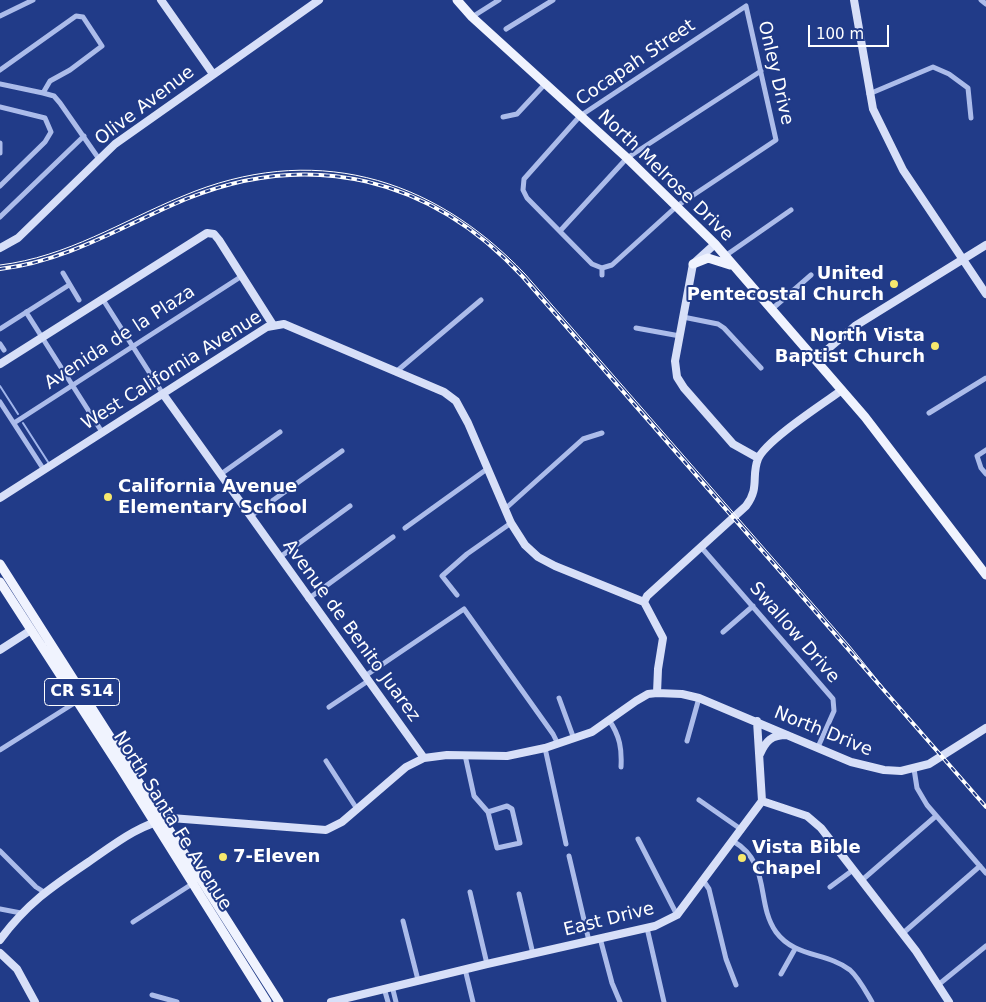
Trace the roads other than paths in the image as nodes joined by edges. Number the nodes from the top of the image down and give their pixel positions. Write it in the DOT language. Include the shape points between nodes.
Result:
graph roads {
  1 [pos="33,0"];
  2 [pos="161,0"];
  3 [pos="319,0"];
  4 [pos="457,0"];
  5 [pos="499,0"];
  6 [pos="553,0"];
  7 [pos="854,0"];
  8 [pos="981,0"];
  9 [pos="986,4"];
  10 [pos="746,6"];
  11 [pos="0,16"];
  12 [pos="472,17"];
  13 [pos="506,28"];
  14 [pos="0,70"];
  15 [pos="761,72"];
  16 [pos="213,74"];
  17 [pos="0,84"];
  18 [pos="545,84"];
  19 [pos="43,93"];
  20 [pos="869,94"];
  21 [pos="0,107"];
  22 [pos="580,116"];
  23 [pos="504,117"];
  24 [pos="971,118"];
  25 [pos="84,136"];
  26 [pos="0,143"];
  27 [pos="0,153"];
  28 [pos="627,158"];
  29 [pos="100,160"];
  30 [pos="0,186"];
  31 [pos="677,206"];
  32 [pos="791,210"];
  33 [pos="0,217"];
  34 [pos="560,231"];
  35 [pos="715,244"];
  36 [pos="986,245"];
  37 [pos="0,248"];
  38 [pos="724,256"];
  39 [pos="962,258"];
  40 [pos="693,264"];
  41 [pos="734,267"];
  42 [pos="602,268"];
  43 [pos="63,274"];
  44 [pos="602,275"];
  45 [pos="811,275"];
  46 [pos="242,276"];
  47 [pos="70,285"];
  48 [pos="986,294"];
  49 [pos="102,298"];
  50 [pos="79,300"];
  51 [pos="481,300"];
  52 [pos="772,310"];
  53 [pos="26,312"];
  54 [pos="683,317"];
  55 [pos="273,325"];
  56 [pos="636,328"];
  57 [pos="0,329"];
  58 [pos="680,336"];
  59 [pos="42,337"];
  60 [pos="0,344"];
  61 [pos="133,346"];
  62 [pos="4,350"];
  63 [pos="815,360"];
  64 [pos="0,364"];
  65 [pos="761,368"];
  66 [pos="397,371"];
  67 [pos="986,378"];
  68 [pos="73,384"];
  69 [pos="842,390"];
  70 [pos="163,394"];
  71 [pos="0,402"];
  72 [pos="930,413"];
  73 [pos="14,423"];
  74 [pos="102,432"];
  75 [pos="280,432"];
  76 [pos="602,433"];
  77 [pos="986,450"];
  78 [pos="342,451"];
  79 [pos="758,458"];
  80 [pos="487,469"];
  81 [pos="44,470"];
  82 [pos="220,474"];
  83 [pos="986,474"];
  84 [pos="0,498"];
  85 [pos="350,506"];
  86 [pos="505,509"];
  87 [pos="251,516"];
  88 [pos="511,523"];
  89 [pos="405,528"];
  90 [pos="393,537"];
  91 [pos="701,547"];
  92 [pos="280,557"];
  93 [pos="0,564"];
  94 [pos="0,575"];
  95 [pos="986,575"];
  96 [pos="0,582"];
  97 [pos="20,595"];
  98 [pos="457,595"];
  99 [pos="308,598"];
  100 [pos="644,602"];
  101 [pos="753,606"];
  102 [pos="31,630"];
  103 [pos="723,632"];
  104 [pos="0,650"];
  105 [pos="367,678"];
  106 [pos="657,693"];
  107 [pos="559,698"];
  108 [pos="699,698"];
  109 [pos="76,702"];
  110 [pos="329,708"];
  111 [pos="609,720"];
  112 [pos="757,722"];
  113 [pos="986,728"];
  114 [pos="788,734"];
  115 [pos="574,739"];
  116 [pos="687,741"];
  117 [pos="558,744"];
  118 [pos="818,747"];
  119 [pos="545,748"];
  120 [pos="0,750"];
  121 [pos="465,755"];
  122 [pos="759,756"];
  123 [pos="424,758"];
  124 [pos="326,760"];
  125 [pos="621,767"];
  126 [pos="914,769"];
  127 [pos="699,800"];
  128 [pos="762,801"];
  129 [pos="357,809"];
  130 [pos="488,812"];
  131 [pos="936,816"];
  132 [pos="164,820"];
  133 [pos="153,822"];
  134 [pos="742,830"];
  135 [pos="638,839"];
  136 [pos="733,841"];
  137 [pos="566,844"];
  138 [pos="0,851"];
  139 [pos="569,856"];
  140 [pos="980,866"];
  141 [pos="853,870"];
  142 [pos="986,873"];
  143 [pos="703,880"];
  144 [pos="861,882"];
  145 [pos="192,884"];
  146 [pos="830,887"];
  147 [pos="44,892"];
  148 [pos="470,892"];
  149 [pos="519,894"];
  150 [pos="0,909"];
  151 [pos="21,913"];
  152 [pos="677,915"];
  153 [pos="403,921"];
  154 [pos="133,922"];
  155 [pos="648,928"];
  156 [pos="902,934"];
  157 [pos="600,938"];
  158 [pos="0,940"];
  159 [pos="589,941"];
  160 [pos="986,946"];
  161 [pos="795,949"];
  162 [pos="0,953"];
  163 [pos="533,954"];
  164 [pos="487,964"];
  165 [pos="465,969"];
  166 [pos="781,974"];
  167 [pos="418,980"];
  168 [pos="736,985"];
  169 [pos="938,986"];
  170 [pos="388,987"];
  171 [pos="152,994"];
  172 [pos="35,1002"];
  173 [pos="177,1002"];
  174 [pos="268,1002"];
  175 [pos="279,1002"];
  176 [pos="332,1002"];
  177 [pos="388,1002"];
  178 [pos="396,1002"];
  179 [pos="473,1002"];
  180 [pos="620,1002"];
  181 [pos="664,1002"];
  182 [pos="872,1002"];
  183 [pos="949,1002"];
  1 -- 11 [label="street"];
  2 -- 16 [label="street"];
  3 -- 16 [label="street, Olive Avenue"];
  4 -- 12 [label="main road, North Melrose Drive"];
  5 -- 12 [label="street"];
  6 -- 13 [label="street"];
  7 -- 20 [label="street"];
  8 -- 9 [label="street"];
  10 -- 15 [label="street, Onley Drive"];
  10 -- 22 [label="street, Cocapah Street"];
  12 -- 18 [label="main road, North Melrose Drive"];
  14 -- 19 [label="street" via="76,16 83,17 102,46 50,81"];
  15 -- 28 [label="street"];
  15 -- 31 [label="street, Onley Drive" via="776,135 772,144"];
  16 -- 29 [label="street, Olive Avenue" via="116,143"];
  17 -- 19 [label="street"];
  18 -- 22 [label="main road, North Melrose Drive"];
  18 -- 23 [label="street" via="517,114"];
  19 -- 25 [label="street" via="57,99"];
  20 -- 24 [label="street" via="925,69 938,68 968,88"];
  20 -- 39 [label="street" via="903,170"];
  21 -- 30 [label="street" via="45,118 51,132 45,142"];
  22 -- 28 [label="main road, North Melrose Drive"];
  22 -- 34 [label="street, Cocapah Street" via="524,179 527,198"];
  25 -- 29 [label="street"];
  25 -- 33 [label="street"];
  26 -- 27 [label="street"];
  28 -- 31 [label="main road, North Melrose Drive"];
  28 -- 34 [label="street"];
  29 -- 37 [label="street, Olive Avenue" via="18,238"];
  31 -- 35 [label="main road, North Melrose Drive"];
  31 -- 42 [label="street" via="612,265"];
  32 -- 38 [label="street"];
  34 -- 42 [label="street" via="592,264"];
  35 -- 38 [label="main road, North Melrose Drive"];
  35 -- 40 [label="street"];
  36 -- 39 [label="street"];
  38 -- 41 [label="main road, North Melrose Drive"];
  39 -- 48 [label="street"];
  39 -- 63 [label="street" via="855,326"];
  40 -- 41 [label="main road" via="708,258"];
  40 -- 54 [label="street"];
  41 -- 52 [label="main road, North Melrose Drive"];
  42 -- 44 [label="street"];
  43 -- 47 [label="street"];
  45 -- 52 [label="street"];
  46 -- 49 [label="street" via="214,234 202,234"];
  46 -- 55 [label="street"];
  46 -- 61 [label="street, Avenida de la Plaza"];
  47 -- 50 [label="street"];
  47 -- 53 [label="street"];
  49 -- 59 [label="street"];
  49 -- 61 [label="street, Avenue de Benito Juarez"];
  51 -- 66 [label="street"];
  52 -- 63 [label="main road, North Melrose Drive"];
  53 -- 57 [label="street"];
  53 -- 59 [label="street"];
  54 -- 58 [label="street"];
  54 -- 65 [label="street" via="718,324"];
  55 -- 66 [label="street, West California Avenue" via="284,324"];
  55 -- 70 [label="street, West California Avenue"];
  56 -- 58 [label="street"];
  58 -- 79 [label="street" via="675,361 677,377 684,388 733,444"];
  59 -- 64 [label="street"];
  59 -- 68 [label="street"];
  60 -- 62 [label="street"];
  61 -- 68 [label="street, Avenida de la Plaza"];
  61 -- 70 [label="street, Avenue de Benito Juarez"];
  63 -- 69 [label="main road, North Melrose Drive"];
  66 -- 80 [label="street, West California Avenue" via="444,392 456,401"];
  67 -- 72 [label="street"];
  68 -- 73 [label="street, Avenida de la Plaza"];
  68 -- 74 [label="street"];
  69 -- 79 [label="street" via="769,445"];
  69 -- 95 [label="main road, North Melrose Drive"];
  70 -- 74 [label="street, West California Avenue"];
  70 -- 82 [label="street, Avenue de Benito Juarez"];
  71 -- 73 [label="street"];
  73 -- 81 [label="street"];
  74 -- 81 [label="street, West California Avenue"];
  75 -- 82 [label="street"];
  76 -- 86 [label="street" via="583,439"];
  77 -- 83 [label="street" via="977,456"];
  78 -- 87 [label="street"];
  79 -- 91 [label="street" via="755,488 750,501"];
  80 -- 86 [label="street, West California Avenue"];
  80 -- 89 [label="street"];
  81 -- 84 [label="street, West California Avenue"];
  82 -- 87 [label="street, Avenue de Benito Juarez"];
  85 -- 92 [label="street"];
  86 -- 88 [label="street, West California Avenue"];
  87 -- 92 [label="street, Avenue de Benito Juarez"];
  88 -- 98 [label="street" via="442,576"];
  88 -- 100 [label="street, West California Avenue" via="525,545 538,556"];
  90 -- 99 [label="street"];
  91 -- 100 [label="street" via="658,585"];
  91 -- 101 [label="street, Swallow Drive"];
  92 -- 99 [label="street, Avenue de Benito Juarez"];
  93 -- 97 [label="main road, North Santa Fe Avenue / CR S14"];
  94 -- 97 [label="main road" via="14,594"];
  96 -- 102 [label="main road, North Santa Fe Avenue / CR S14"];
  97 -- 132 [label="main road, North Santa Fe Avenue / CR S14"];
  99 -- 105 [label="street, Avenue de Benito Juarez"];
  100 -- 106 [label="street" via="663,638"];
  101 -- 103 [label="street"];
  101 -- 118 [label="street, Swallow Drive" via="833,699 834,711"];
  102 -- 104 [label="street"];
  102 -- 109 [label="main road, North Santa Fe Avenue / CR S14"];
  105 -- 110 [label="street"];
  105 -- 117 [label="street" via="464,609"];
  105 -- 123 [label="street, Avenue de Benito Juarez"];
  106 -- 108 [label="street, North Drive"];
  106 -- 111 [label="street" via="648,694"];
  107 -- 115 [label="street"];
  108 -- 112 [label="street, North Drive"];
  108 -- 116 [label="street"];
  109 -- 120 [label="street"];
  109 -- 133 [label="main road, North Santa Fe Avenue / CR S14"];
  111 -- 115 [label="street"];
  111 -- 125 [label="street" via="617,731 622,748"];
  112 -- 114 [label="street, North Drive"];
  112 -- 122 [label="street"];
  113 -- 126 [label="street, North Drive" via="942,758"];
  114 -- 118 [label="street, North Drive"];
  114 -- 122 [label="street" via="766,741"];
  115 -- 117 [label="street"];
  117 -- 119 [label="street"];
  118 -- 126 [label="street, North Drive" via="870,767"];
  119 -- 121 [label="street" via="507,756"];
  119 -- 137 [label="street"];
  121 -- 123 [label="street"];
  121 -- 130 [label="street" via="474,796"];
  122 -- 128 [label="street"];
  123 -- 129 [label="street" via="406,767"];
  124 -- 129 [label="street"];
  126 -- 131 [label="street" via="921,796"];
  127 -- 134 [label="street"];
  128 -- 134 [label="street, East Drive"];
  128 -- 141 [label="street" via="807,816 821,828"];
  129 -- 132 [label="street" via="326,830"];
  130 -- 130 [label="street" via="497,848 520,843 512,809 507,806"];
  131 -- 140 [label="street"];
  131 -- 144 [label="street"];
  132 -- 133 [label="street"];
  132 -- 175 [label="main road, North Santa Fe Avenue / CR S14"];
  133 -- 145 [label="main road, North Santa Fe Avenue / CR S14"];
  133 -- 147 [label="street" via="127,835"];
  134 -- 136 [label="street, East Drive"];
  135 -- 152 [label="street"];
  136 -- 143 [label="street, East Drive"];
  136 -- 161 [label="street" via="751,856 774,928 784,942"];
  138 -- 147 [label="street"];
  139 -- 159 [label="street"];
  140 -- 142 [label="street"];
  140 -- 156 [label="street"];
  141 -- 144 [label="street"];
  141 -- 146 [label="street"];
  143 -- 152 [label="street, East Drive"];
  143 -- 168 [label="street" via="709,889 726,959"];
  144 -- 156 [label="street"];
  145 -- 154 [label="street"];
  145 -- 174 [label="main road, North Santa Fe Avenue / CR S14"];
  147 -- 151 [label="street"];
  148 -- 164 [label="street"];
  149 -- 163 [label="street"];
  150 -- 151 [label="street"];
  151 -- 158 [label="street"];
  152 -- 155 [label="street, East Drive"];
  153 -- 167 [label="street"];
  155 -- 157 [label="street, East Drive"];
  155 -- 181 [label="street"];
  156 -- 169 [label="street"];
  157 -- 159 [label="street, East Drive"];
  157 -- 180 [label="street"];
  159 -- 163 [label="street, East Drive"];
  160 -- 169 [label="street"];
  161 -- 166 [label="street"];
  161 -- 182 [label="street" via="850,971"];
  162 -- 172 [label="street" via="17,968"];
  163 -- 164 [label="street, East Drive"];
  164 -- 165 [label="street, East Drive"];
  165 -- 167 [label="street, East Drive"];
  165 -- 179 [label="street"];
  167 -- 170 [label="street, East Drive"];
  169 -- 183 [label="street"];
  170 -- 176 [label="street, East Drive"];
  170 -- 177 [label="street"];
  170 -- 178 [label="street"];
  171 -- 173 [label="street"];
}
